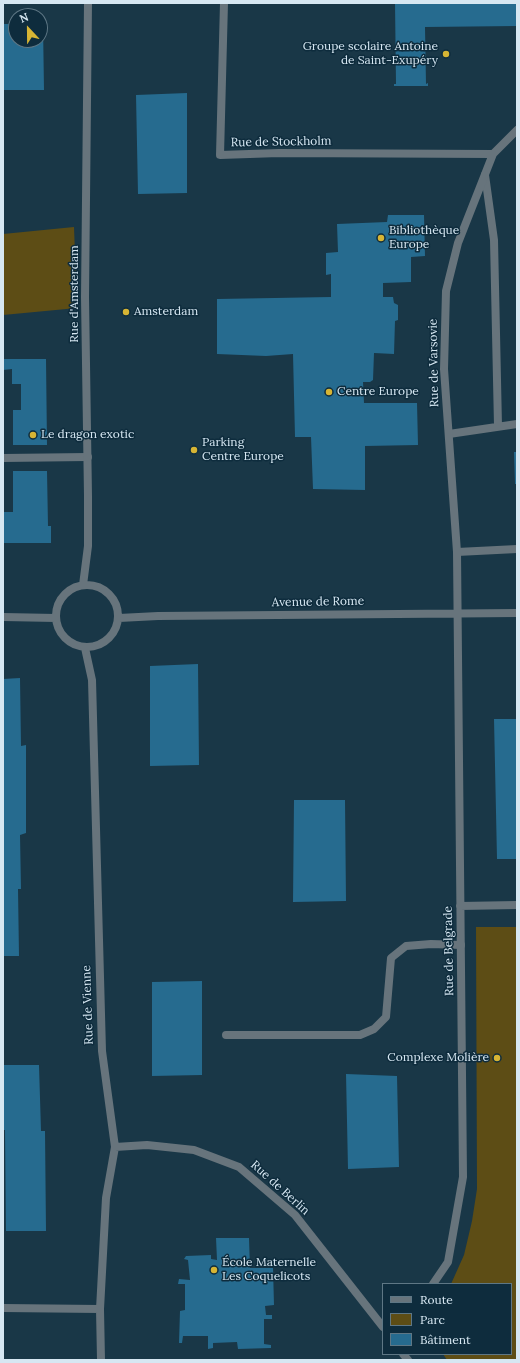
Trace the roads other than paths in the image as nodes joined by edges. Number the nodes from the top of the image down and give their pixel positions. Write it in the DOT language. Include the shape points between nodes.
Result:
graph roads {
  1 [pos="88,3"];
  2 [pos="224,3"];
  3 [pos="517,130"];
  4 [pos="494,154"];
  5 [pos="485,175"];
  6 [pos="517,424"];
  7 [pos="498,426"];
  8 [pos="448,434"];
  9 [pos="88,457"];
  10 [pos="3,458"];
  11 [pos="517,550"];
  12 [pos="457,552"];
  13 [pos="83,585"];
  14 [pos="456,613"];
  15 [pos="517,613"];
  16 [pos="3,617"];
  17 [pos="56,618"];
  18 [pos="119,618"];
  19 [pos="85,648"];
  20 [pos="517,905"];
  21 [pos="460,906"];
  22 [pos="461,944"];
  23 [pos="226,1035"];
  24 [pos="115,1147"];
  25 [pos="434,1283"];
  26 [pos="3,1308"];
  27 [pos="100,1310"];
  28 [pos="382,1326"];
  29 [pos="100,1360"];
  1 -- 9 [label="street, Rue d'Amsterdam" via="85,297"];
  2 -- 4 [label="street, Rue de Stockholm" via="220,155"];
  3 -- 4 [label="street, Rue de Varsovie"];
  4 -- 5 [label="street, Rue de Varsovie"];
  5 -- 7 [label="street" via="494,240"];
  5 -- 8 [label="street, Rue de Varsovie" via="458,243 446,291 444,368"];
  6 -- 7 [label="street"];
  7 -- 8 [label="street"];
  8 -- 12 [label="street, Rue de Varsovie"];
  9 -- 10 [label="street"];
  9 -- 13 [label="street, Rue d'Amsterdam" via="88,546"];
  11 -- 12 [label="street"];
  12 -- 14 [label="street, Rue de Varsovie"];
  13 -- 17 [label="street" via="63,596 57,607"];
  13 -- 18 [label="street" via="98,586 110,594 117,605"];
  14 -- 15 [label="street, Avenue de Rome"];
  14 -- 18 [label="street, Avenue de Rome"];
  14 -- 21 [label="street, Rue de Belgrade"];
  16 -- 17 [label="street"];
  17 -- 19 [label="street" via="65,638 74,645"];
  18 -- 19 [label="street" via="116,631 108,640 97,646"];
  19 -- 24 [label="street, Rue de Vienne" via="92,680 102,1050"];
  20 -- 21 [label="street"];
  21 -- 22 [label="street, Rue de Belgrade"];
  22 -- 23 [label="street" via="406,946 391,958 386,1016 374,1029 360,1035"];
  22 -- 25 [label="street, Rue de Belgrade" via="463,1178 448,1262"];
  24 -- 27 [label="street, Rue de Vienne" via="106,1198"];
  24 -- 28 [label="street, Rue de Berlin" via="147,1145 194,1150 239,1167 295,1215"];
  26 -- 27 [label="street"];
  27 -- 29 [label="street, Rue de Vienne"];
}
